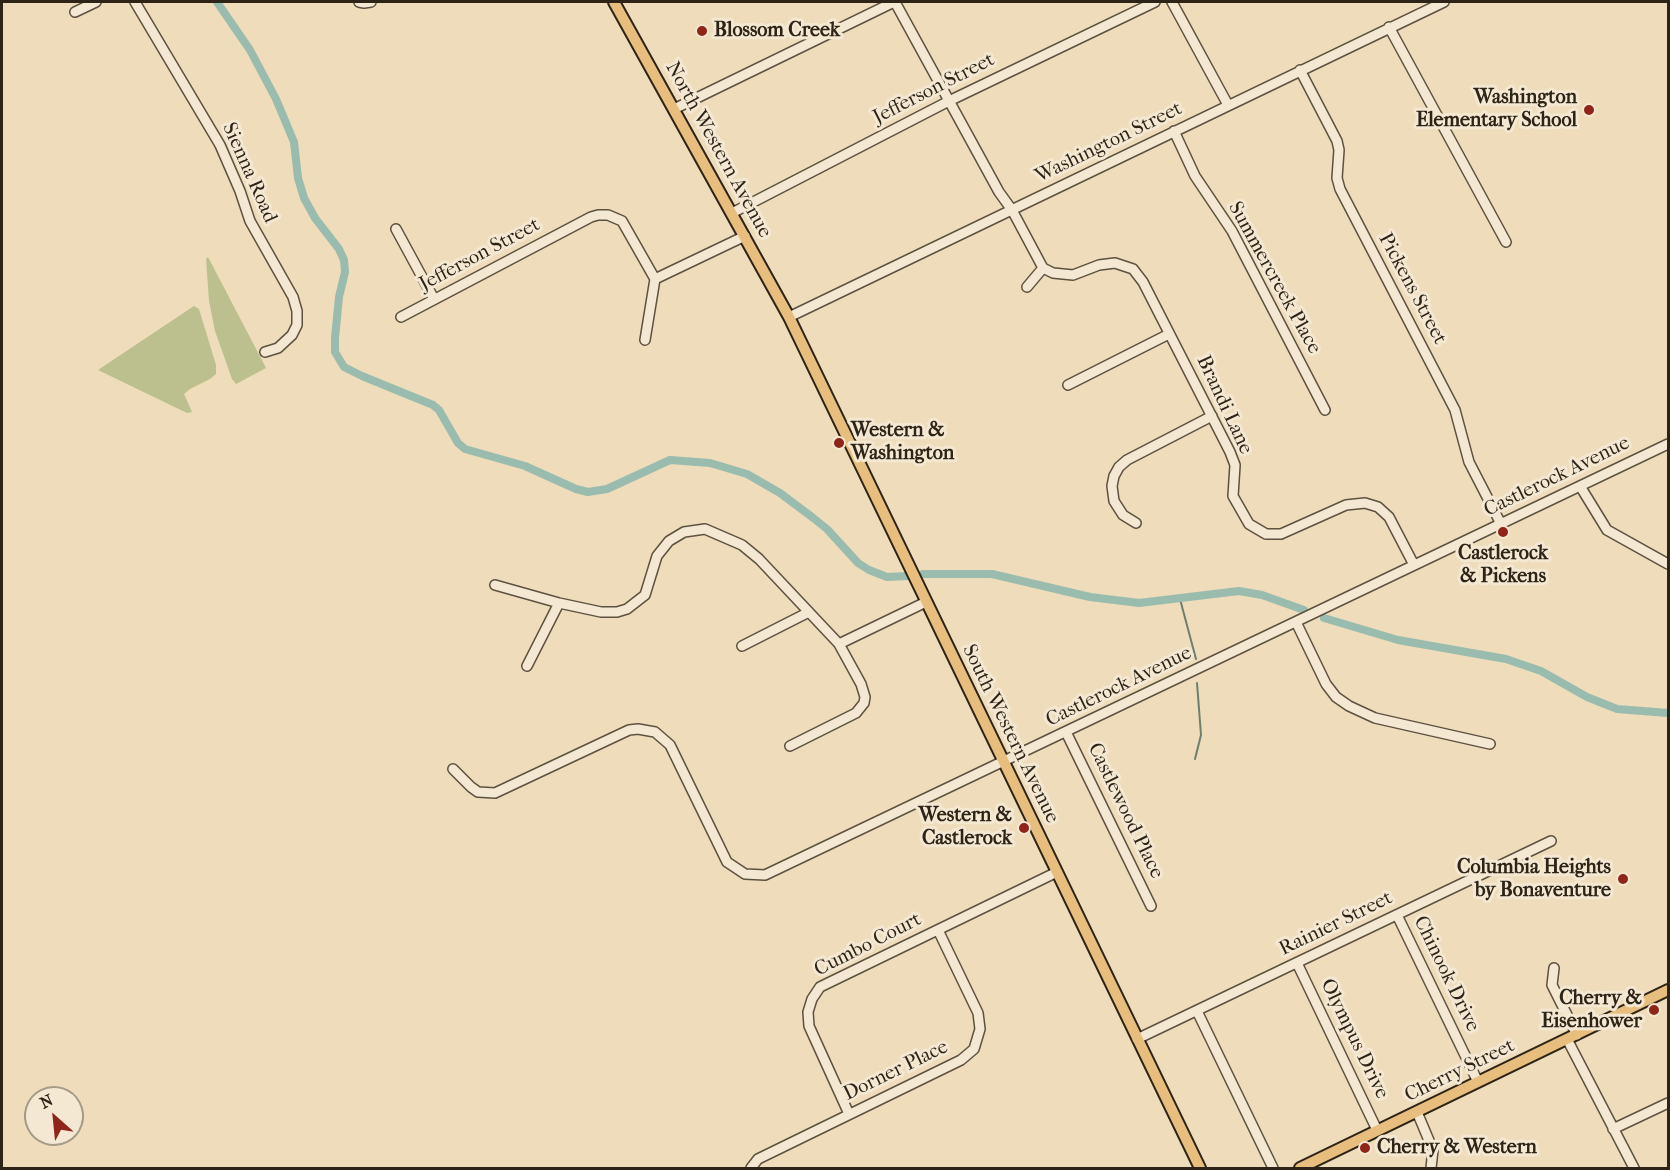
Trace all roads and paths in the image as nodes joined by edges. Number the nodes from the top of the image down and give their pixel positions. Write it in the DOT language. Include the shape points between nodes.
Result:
graph roads {
  1 [pos="96,2"];
  2 [pos="135,2"];
  3 [pos="614,2"];
  4 [pos="895,2"];
  5 [pos="1155,2"];
  6 [pos="1172,2"];
  7 [pos="1444,2"];
  8 [pos="75,12"];
  9 [pos="1389,27"];
  10 [pos="1300,70"];
  11 [pos="949,101"];
  12 [pos="1228,105"];
  13 [pos="674,109"];
  14 [pos="1174,131"];
  15 [pos="1012,210"];
  16 [pos="732,213"];
  17 [pos="396,229"];
  18 [pos="745,236"];
  19 [pos="1506,242"];
  20 [pos="1043,268"];
  21 [pos="655,279"];
  22 [pos="1027,287"];
  23 [pos="434,299"];
  24 [pos="401,317"];
  25 [pos="789,317"];
  26 [pos="1169,334"];
  27 [pos="645,340"];
  28 [pos="265,352"];
  29 [pos="1068,385"];
  30 [pos="1324,410"];
  31 [pos="1212,416"];
  32 [pos="1668,444"];
  33 [pos="1580,486"];
  34 [pos="1136,523"];
  35 [pos="1501,524"];
  36 [pos="1668,553"];
  37 [pos="1658,558"];
  38 [pos="1668,564"];
  39 [pos="1414,565"];
  40 [pos="495,585"];
  41 [pos="926,602"];
  42 [pos="559,603"];
  43 [pos="808,612"];
  44 [pos="1296,622"];
  45 [pos="839,644"];
  46 [pos="742,646"];
  47 [pos="527,666"];
  48 [pos="1066,732"];
  49 [pos="1490,744"];
  50 [pos="790,746"];
  51 [pos="1004,762"];
  52 [pos="453,770"];
  53 [pos="1551,841"];
  54 [pos="1057,872"];
  55 [pos="1151,906"];
  56 [pos="1396,915"];
  57 [pos="938,930"];
  58 [pos="1297,963"];
  59 [pos="1554,968"];
  60 [pos="1668,990"];
  61 [pos="1197,1011"];
  62 [pos="1572,1037"];
  63 [pos="1137,1040"];
  64 [pos="1478,1082"];
  65 [pos="1668,1103"];
  66 [pos="1417,1112"];
  67 [pos="849,1114"];
  68 [pos="1613,1129"];
  69 [pos="1377,1130"];
  70 [pos="751,1168"];
  71 [pos="1200,1168"];
  72 [pos="1274,1168"];
  73 [pos="1300,1168"];
  74 [pos="1431,1168"];
  75 [pos="1634,1168"];
  1 -- 8 [label="street"];
  2 -- 28 [label="street, Sienna Road" via="219,145 250,221 293,297 297,326 278,348"];
  3 -- 13 [label="main road, North Western Avenue"];
  4 -- 11 [label="street"];
  4 -- 13 [label="street"];
  5 -- 11 [label="street, Jefferson Street"];
  6 -- 12 [label="street"];
  7 -- 9 [label="street, Washington Street"];
  9 -- 10 [label="street, Washington Street"];
  9 -- 19 [label="street"];
  10 -- 12 [label="street, Washington Street"];
  10 -- 35 [label="street, Pickens Street" via="1337,141 1337,178 1343,195 1455,410 1469,462"];
  11 -- 15 [label="street"];
  11 -- 16 [label="street, Jefferson Street"];
  12 -- 14 [label="street, Washington Street"];
  13 -- 16 [label="main road, North Western Avenue"];
  14 -- 15 [label="street, Washington Street"];
  14 -- 30 [label="street, Summercreek Place" via="1195,176 1232,231"];
  15 -- 20 [label="street"];
  15 -- 25 [label="street, Washington Street"];
  16 -- 18 [label="main road, North Western Avenue"];
  17 -- 23 [label="street"];
  18 -- 21 [label="street"];
  18 -- 25 [label="main road, North Western Avenue"];
  20 -- 22 [label="street"];
  20 -- 26 [label="street, Brandi Lane" via="1073,275 1110,263 1130,267 1143,282"];
  21 -- 23 [label="street, Jefferson Street" via="622,221 598,215"];
  21 -- 27 [label="street"];
  23 -- 24 [label="street, Jefferson Street"];
  25 -- 41 [label="main road, South Western Avenue"];
  26 -- 29 [label="street"];
  26 -- 31 [label="street, Brandi Lane"];
  31 -- 34 [label="street" via="1119,467 1112,486 1114,501 1123,515"];
  31 -- 39 [label="street, Brandi Lane" via="1234,461 1236,502 1244,519 1254,528 1266,534 1281,534 1346,505 1365,503 1378,507 1389,517"];
  32 -- 33 [label="street, Castlerock Avenue"];
  33 -- 35 [label="street, Castlerock Avenue"];
  33 -- 37 [label="street" via="1607,530"];
  35 -- 39 [label="street, Castlerock Avenue"];
  36 -- 37 [label="street"];
  37 -- 38 [label="street"];
  39 -- 44 [label="street, Castlerock Avenue"];
  40 -- 42 [label="street"];
  41 -- 45 [label="street"];
  41 -- 51 [label="main road, South Western Avenue"];
  42 -- 43 [label="street" via="609,612 627,609 645,595 662,547 676,535 705,529 742,545"];
  42 -- 47 [label="street"];
  43 -- 45 [label="street"];
  43 -- 46 [label="street"];
  44 -- 48 [label="street, Castlerock Avenue"];
  44 -- 49 [label="street" via="1326,684 1348,706 1375,718"];
  45 -- 50 [label="street" via="861,684 864,703 856,713"];
  48 -- 51 [label="street, Castlerock Avenue"];
  48 -- 55 [label="street, Castlewood Place"];
  51 -- 52 [label="street, Castlerock Avenue" via="796,861 755,876 727,862 669,745 655,732 629,730 495,793 478,792"];
  51 -- 54 [label="main road, South Western Avenue"];
  53 -- 56 [label="street, Rainier Street"];
  54 -- 57 [label="street, Cumbo Court"];
  54 -- 63 [label="main road, South Western Avenue"];
  56 -- 58 [label="street, Rainier Street"];
  56 -- 64 [label="street, Chinook Drive"];
  57 -- 67 [label="street, Cumbo Court" via="820,987 812,999 808,1026"];
  57 -- 67 [label="street, Dorner Place" via="978,1013 980,1029 974,1049 961,1060"];
  58 -- 61 [label="street, Rainier Street"];
  58 -- 69 [label="street, Olympus Drive"];
  59 -- 62 [label="street" via="1552,985"];
  60 -- 62 [label="main road, Cherry Street"];
  61 -- 63 [label="street, Rainier Street"];
  61 -- 72 [label="street"];
  62 -- 64 [label="main road, Cherry Street"];
  62 -- 68 [label="street"];
  63 -- 71 [label="main road, South Western Avenue"];
  64 -- 66 [label="main road, Cherry Street"];
  65 -- 68 [label="street"];
  66 -- 69 [label="main road, Cherry Street"];
  66 -- 74 [label="street" via="1432,1143"];
  67 -- 70 [label="street, Dorner Place" via="758,1159"];
  68 -- 75 [label="street"];
  69 -- 73 [label="main road, Cherry Street"];
}
